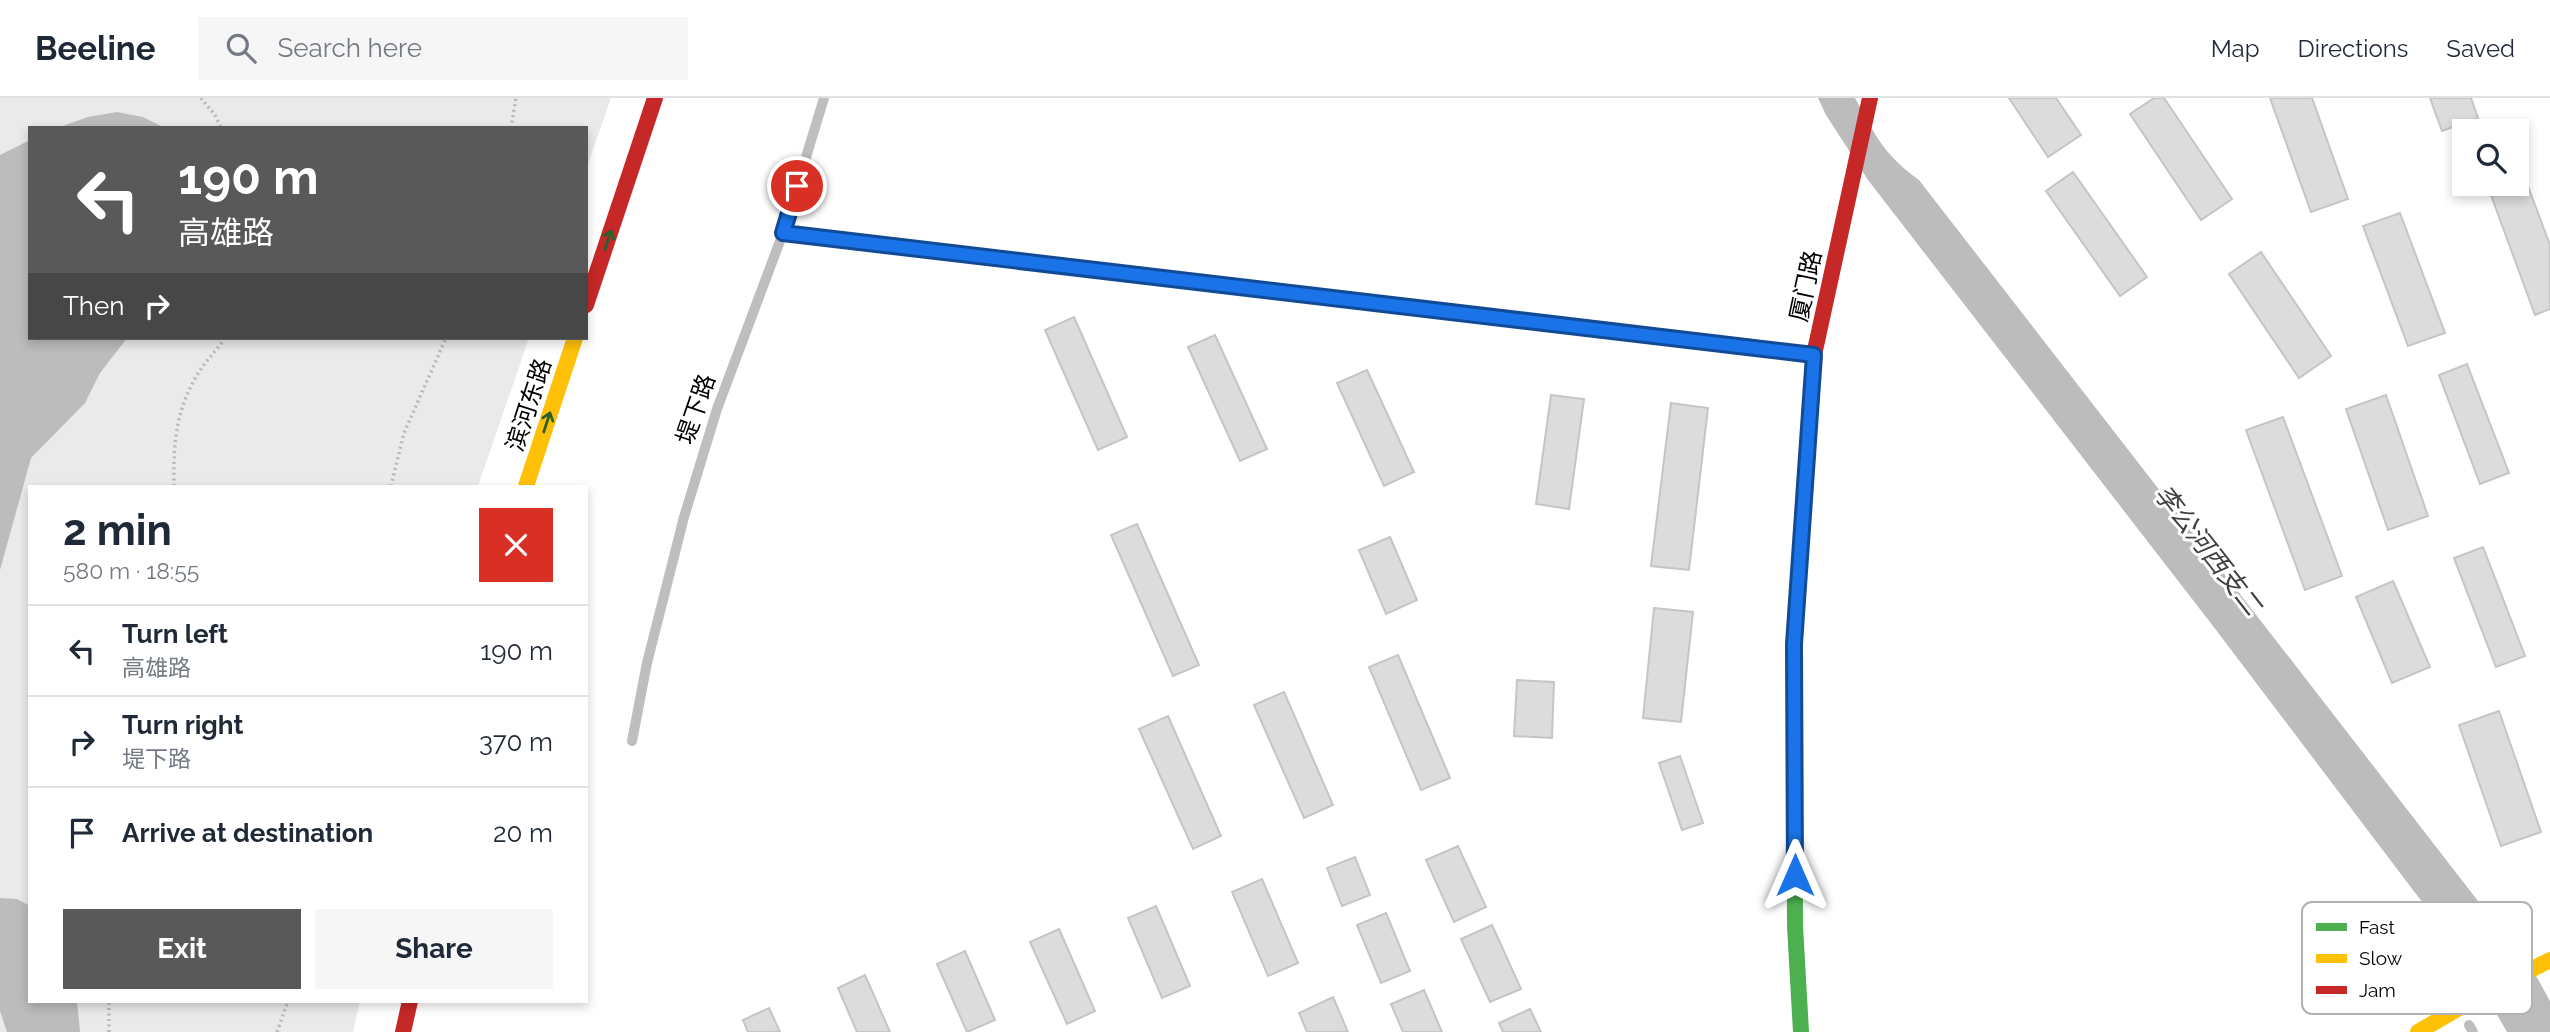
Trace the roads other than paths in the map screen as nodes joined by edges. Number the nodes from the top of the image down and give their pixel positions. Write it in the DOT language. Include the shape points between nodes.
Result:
graph roads {
  1 [pos="655,98"];
  2 [pos="824,98"];
  3 [pos="1867,106"];
  4 [pos="783,233"];
  5 [pos="588,299"];
  6 [pos="574,340"];
  7 [pos="1814,355"];
  8 [pos="526,485"];
  9 [pos="632,741"];
  10 [pos="410,1003"];
  11 [pos="2449,1014"];
  12 [pos="2487,1015"];
  13 [pos="2466,1030"];
  14 [pos="403,1032"];
  15 [pos="1801,1032"];
  16 [pos="2418,1032"];
  5 -- 1 [label="street, one-way"];
  2 -- 4 [label="lane, 堤下路"];
  3 -- 7 [label="street, 厦门路"];
  4 -- 7 [label="street"];
  4 -- 9 [label="lane, 堤下路" via="717,409 684,517"];
  8 -- 6 [label="street, 滨河东路, one-way"];
  7 -- 15 [label="street, 厦门路" via="1794,644 1795,926"];
  10 -- 14 [label="street"];
  11 -- 16 [label="street"];
  12 -- 13 [label="street"];
}
